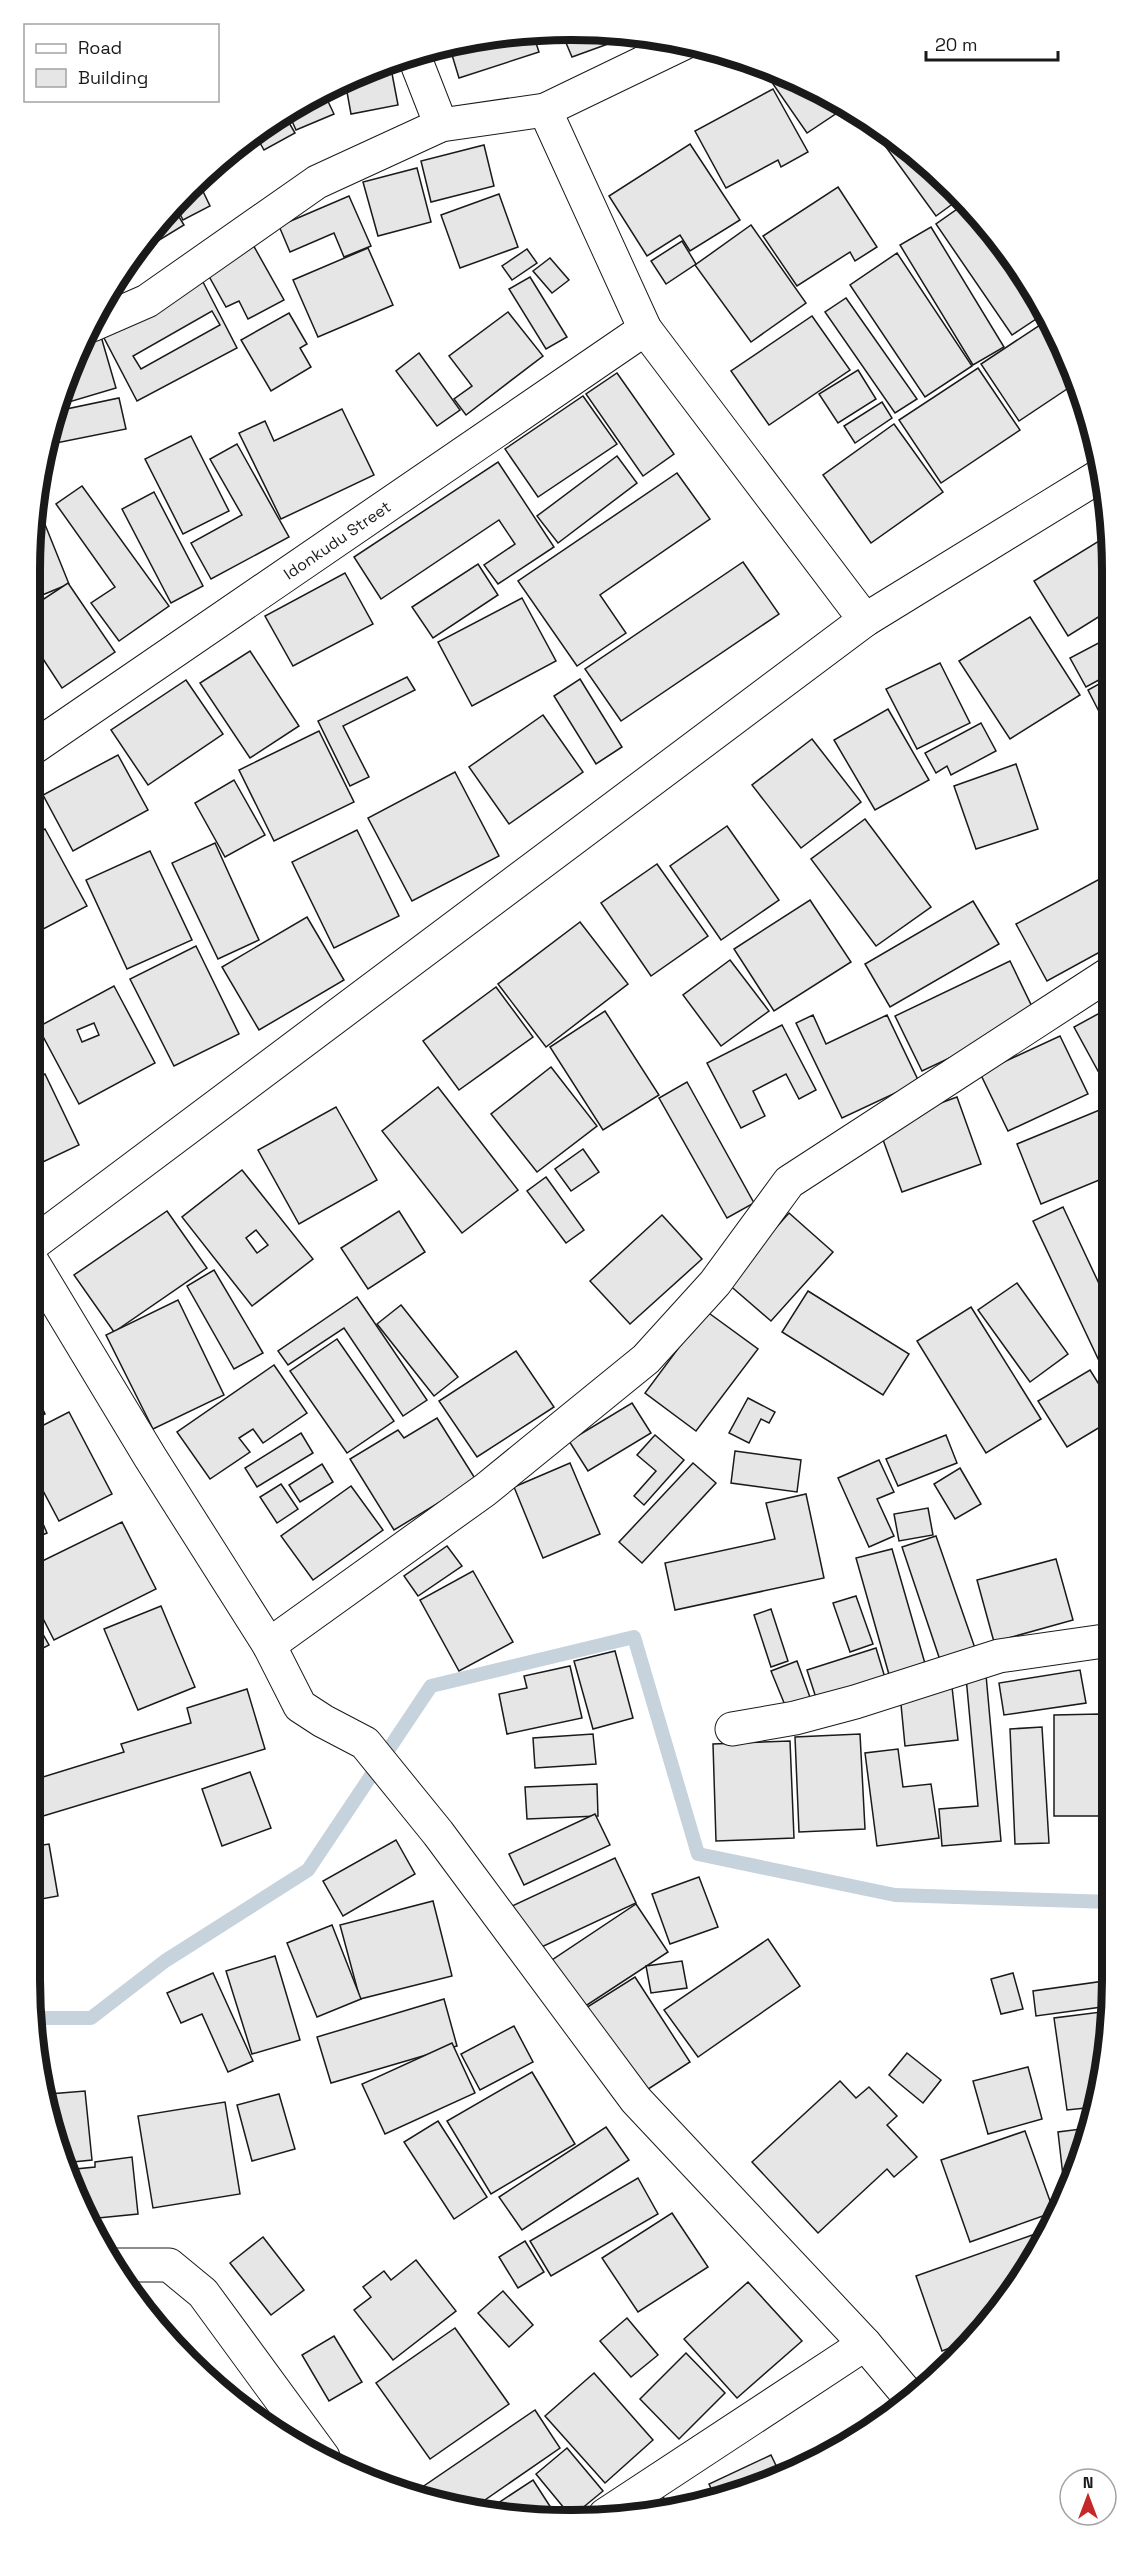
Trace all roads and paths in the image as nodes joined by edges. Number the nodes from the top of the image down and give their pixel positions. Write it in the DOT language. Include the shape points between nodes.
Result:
graph roads {
  1 [pos="669,50"];
  2 [pos="417,64"];
  3 [pos="545,110"];
  4 [pos="441,125"];
  5 [pos="104,320"];
  6 [pos="645,329"];
  7 [pos="1093,480"];
  8 [pos="865,620"];
  9 [pos="40,743"];
  10 [pos="1102,980"];
  11 [pos="40,1239"];
  12 [pos="40,1275"];
  13 [pos="1102,1641"];
  14 [pos="269,1645"];
  15 [pos="732,1729"];
  16 [pos="124,2265"];
  17 [pos="865,2344"];
  18 [pos="905,2392"];
  19 [pos="313,2443"];
  20 [pos="615,2508"];
  1 -- 3 [label="street"];
  2 -- 4 [label="street"];
  3 -- 4 [label="street"];
  3 -- 6 [label="street"];
  4 -- 5 [label="street" via="317,182 147,301"];
  6 -- 8 [label="street"];
  6 -- 9 [label="street, Idonkudu Street"];
  7 -- 8 [label="street"];
  8 -- 11 [label="street"];
  10 -- 14 [label="street" via="789,1182 715,1283 646,1359 485,1490"];
  12 -- 14 [label="street"];
  13 -- 15 [label="street" via="999,1656 855,1702"];
  14 -- 17 [label="street" via="300,1706 365,1743 438,1833 636,2100"];
  16 -- 19 [label="street" via="168,2265 203,2292"];
  17 -- 18 [label="street"];
  17 -- 20 [label="street"];
}
